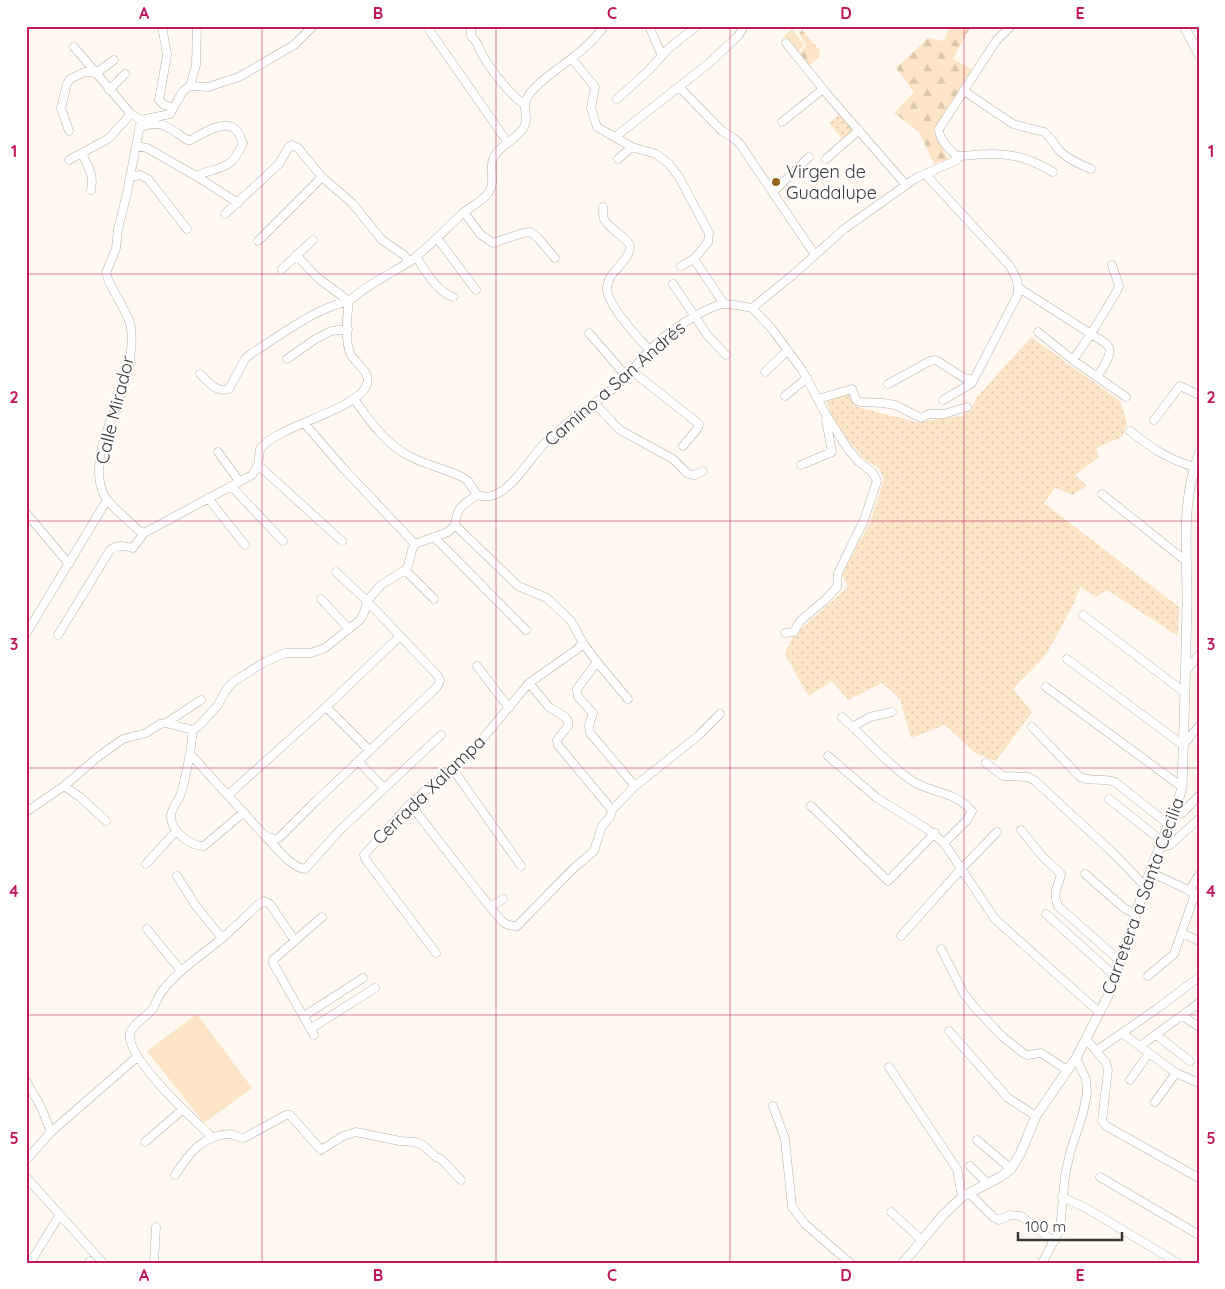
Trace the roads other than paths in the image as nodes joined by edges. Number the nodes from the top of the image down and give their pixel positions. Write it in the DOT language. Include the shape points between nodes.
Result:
graph roads {
  1 [pos="162,26"];
  2 [pos="198,26"];
  3 [pos="313,26"];
  4 [pos="471,26"];
  5 [pos="604,26"];
  6 [pos="649,26"];
  7 [pos="697,26"];
  8 [pos="1010,26"];
  9 [pos="1184,26"];
  10 [pos="743,27"];
  11 [pos="430,31"];
  12 [pos="786,43"];
  13 [pos="74,47"];
  14 [pos="1199,55"];
  15 [pos="662,56"];
  16 [pos="572,59"];
  17 [pos="114,60"];
  18 [pos="96,73"];
  19 [pos="125,74"];
  20 [pos="190,86"];
  21 [pos="679,87"];
  22 [pos="823,89"];
  23 [pos="109,90"];
  24 [pos="964,91"];
  25 [pos="617,99"];
  26 [pos="524,104"];
  27 [pos="174,108"];
  28 [pos="131,114"];
  29 [pos="782,122"];
  30 [pos="140,124"];
  31 [pos="69,130"];
  32 [pos="859,130"];
  33 [pos="615,137"];
  34 [pos="508,143"];
  35 [pos="136,146"];
  36 [pos="632,147"];
  37 [pos="82,154"];
  38 [pos="957,156"];
  39 [pos="809,157"];
  40 [pos="826,159"];
  41 [pos="69,160"];
  42 [pos="618,160"];
  43 [pos="1091,169"];
  44 [pos="1053,172"];
  45 [pos="925,174"];
  46 [pos="196,176"];
  47 [pos="322,176"];
  48 [pos="130,177"];
  49 [pos="906,185"];
  50 [pos="91,190"];
  51 [pos="773,192"];
  52 [pos="238,203"];
  53 [pos="603,208"];
  54 [pos="464,212"];
  55 [pos="225,214"];
  56 [pos="187,229"];
  57 [pos="437,238"];
  58 [pos="313,240"];
  59 [pos="258,241"];
  60 [pos="296,255"];
  61 [pos="416,256"];
  62 [pos="816,256"];
  63 [pos="555,258"];
  64 [pos="694,258"];
  65 [pos="409,262"];
  66 [pos="681,266"];
  67 [pos="1112,266"];
  68 [pos="282,269"];
  69 [pos="673,284"];
  70 [pos="1019,288"];
  71 [pos="476,290"];
  72 [pos="453,297"];
  73 [pos="349,301"];
  74 [pos="724,304"];
  75 [pos="752,308"];
  76 [pos="695,316"];
  77 [pos="348,329"];
  78 [pos="1038,332"];
  79 [pos="589,333"];
  80 [pos="1090,334"];
  81 [pos="649,350"];
  82 [pos="787,351"];
  83 [pos="726,355"];
  84 [pos="287,360"];
  85 [pos="1073,360"];
  86 [pos="765,372"];
  87 [pos="200,374"];
  88 [pos="629,374"];
  89 [pos="1098,377"];
  90 [pos="807,378"];
  91 [pos="973,380"];
  92 [pos="888,384"];
  93 [pos="1199,395"];
  94 [pos="785,396"];
  95 [pos="1126,397"];
  96 [pos="354,399"];
  97 [pos="818,399"];
  98 [pos="943,400"];
  99 [pos="595,404"];
  100 [pos="967,407"];
  101 [pos="825,413"];
  102 [pos="1154,420"];
  103 [pos="305,424"];
  104 [pos="1130,431"];
  105 [pos="683,446"];
  106 [pos="218,452"];
  107 [pos="1199,453"];
  108 [pos="258,465"];
  109 [pos="801,465"];
  110 [pos="1194,467"];
  111 [pos="703,471"];
  112 [pos="239,482"];
  113 [pos="231,486"];
  114 [pos="1102,494"];
  115 [pos="477,495"];
  116 [pos="208,498"];
  117 [pos="107,500"];
  118 [pos="26,513"];
  119 [pos="454,525"];
  120 [pos="144,533"];
  121 [pos="434,537"];
  122 [pos="283,541"];
  123 [pos="342,541"];
  124 [pos="245,544"];
  125 [pos="415,544"];
  126 [pos="1186,562"];
  127 [pos="69,564"];
  128 [pos="405,570"];
  129 [pos="336,572"];
  130 [pos="320,599"];
  131 [pos="434,599"];
  132 [pos="367,601"];
  133 [pos="1083,615"];
  134 [pos="349,628"];
  135 [pos="526,630"];
  136 [pos="785,633"];
  137 [pos="26,634"];
  138 [pos="58,636"];
  139 [pos="400,636"];
  140 [pos="582,643"];
  141 [pos="1199,656"];
  142 [pos="1067,659"];
  143 [pos="598,662"];
  144 [pos="477,666"];
  145 [pos="1185,672"];
  146 [pos="529,683"];
  147 [pos="1046,687"];
  148 [pos="1184,692"];
  149 [pos="628,699"];
  150 [pos="201,700"];
  151 [pos="326,706"];
  152 [pos="510,708"];
  153 [pos="892,712"];
  154 [pos="720,714"];
  155 [pos="842,718"];
  156 [pos="166,723"];
  157 [pos="1199,726"];
  158 [pos="852,727"];
  159 [pos="1032,727"];
  160 [pos="193,730"];
  161 [pos="441,735"];
  162 [pos="1183,745"];
  163 [pos="370,751"];
  164 [pos="190,754"];
  165 [pos="828,756"];
  166 [pos="359,762"];
  167 [pos="986,763"];
  168 [pos="452,768"];
  169 [pos="64,786"];
  170 [pos="635,786"];
  171 [pos="1182,787"];
  172 [pos="384,788"];
  173 [pos="228,795"];
  174 [pos="1199,796"];
  175 [pos="1109,799"];
  176 [pos="410,804"];
  177 [pos="811,806"];
  178 [pos="612,810"];
  179 [pos="26,812"];
  180 [pos="244,812"];
  181 [pos="1172,815"];
  182 [pos="1199,819"];
  183 [pos="106,821"];
  184 [pos="1168,824"];
  185 [pos="1021,830"];
  186 [pos="176,831"];
  187 [pos="997,832"];
  188 [pos="934,833"];
  189 [pos="265,836"];
  190 [pos="944,843"];
  191 [pos="1161,844"];
  192 [pos="146,864"];
  193 [pos="521,866"];
  194 [pos="961,869"];
  195 [pos="1150,872"];
  196 [pos="1085,874"];
  197 [pos="1199,875"];
  198 [pos="177,876"];
  199 [pos="1145,886"];
  200 [pos="1194,893"];
  201 [pos="503,899"];
  202 [pos="490,907"];
  203 [pos="1046,914"];
  204 [pos="1136,915"];
  205 [pos="322,917"];
  206 [pos="146,929"];
  207 [pos="1182,933"];
  208 [pos="901,936"];
  209 [pos="222,938"];
  210 [pos="295,941"];
  211 [pos="1199,941"];
  212 [pos="941,949"];
  213 [pos="436,953"];
  214 [pos="1120,961"];
  215 [pos="181,971"];
  216 [pos="1115,976"];
  217 [pos="1148,976"];
  218 [pos="1199,976"];
  219 [pos="363,978"];
  220 [pos="374,988"];
  221 [pos="1199,1003"];
  222 [pos="1100,1013"];
  223 [pos="304,1016"];
  224 [pos="1183,1016"];
  225 [pos="1199,1028"];
  226 [pos="949,1031"];
  227 [pos="1122,1033"];
  228 [pos="1156,1035"];
  229 [pos="1087,1040"];
  230 [pos="1140,1046"];
  231 [pos="1096,1051"];
  232 [pos="1149,1053"];
  233 [pos="137,1057"];
  234 [pos="1076,1058"];
  235 [pos="1190,1062"];
  236 [pos="889,1067"];
  237 [pos="1067,1070"];
  238 [pos="1176,1073"];
  239 [pos="1130,1080"];
  240 [pos="26,1081"];
  241 [pos="1199,1083"];
  242 [pos="1155,1102"];
  243 [pos="773,1106"];
  244 [pos="182,1110"];
  245 [pos="1036,1116"];
  246 [pos="51,1132"];
  247 [pos="212,1137"];
  248 [pos="977,1140"];
  249 [pos="145,1142"];
  250 [pos="26,1160"];
  251 [pos="970,1166"];
  252 [pos="1011,1169"];
  253 [pos="26,1176"];
  254 [pos="175,1176"];
  255 [pos="1100,1177"];
  256 [pos="1199,1178"];
  257 [pos="460,1180"];
  258 [pos="988,1184"];
  259 [pos="965,1195"];
  260 [pos="1062,1197"];
  261 [pos="891,1212"];
  262 [pos="60,1216"];
  263 [pos="156,1227"];
  264 [pos="1199,1235"];
  265 [pos="922,1240"];
  266 [pos="1054,1242"];
  267 [pos="30,1263"];
  268 [pos="103,1263"];
  269 [pos="154,1263"];
  270 [pos="850,1263"];
  271 [pos="903,1263"];
  272 [pos="1042,1263"];
  273 [pos="1178,1263"];
  1 -- 27 [label="street" via="168,55 159,100"];
  2 -- 20 [label="street" via="196,65"];
  3 -- 20 [label="street" via="294,45 239,77 208,87"];
  4 -- 26 [label="street" via="471,36 479,44 483,56"];
  5 -- 16 [label="street"];
  6 -- 15 [label="street"];
  7 -- 15 [label="street"];
  8 -- 24 [label="street" via="996,41"];
  9 -- 14 [label="main road"];
  10 -- 21 [label="street" via="738,36"];
  11 -- 34 [label="street"];
  12 -- 22 [label="street"];
  13 -- 18 [label="street"];
  15 -- 25 [label="street"];
  16 -- 26 [label="street" via="540,83"];
  16 -- 33 [label="street" via="595,88 591,108 597,127"];
  17 -- 18 [label="street"];
  18 -- 23 [label="street"];
  18 -- 31 [label="street" via="85,72 67,84 61,108"];
  19 -- 23 [label="street"];
  20 -- 27 [label="street" via="183,91"];
  21 -- 33 [label="street"];
  21 -- 51 [label="street" via="722,131 740,144"];
  22 -- 29 [label="street"];
  22 -- 32 [label="street"];
  23 -- 28 [label="street"];
  24 -- 38 [label="street" via="939,129 946,146"];
  24 -- 43 [label="street" via="1013,124 1044,132 1062,154"];
  26 -- 34 [label="street" via="525,126"];
  27 -- 30 [label="street" via="170,114"];
  28 -- 30 [label="street"];
  28 -- 37 [label="street" via="108,139"];
  30 -- 35 [label="street, Calle Mirador"];
  30 -- 46 [label="street" via="163,124 187,140 225,126 237,130 243,143 234,160"];
  32 -- 40 [label="street"];
  32 -- 49 [label="street"];
  33 -- 36 [label="street"];
  34 -- 54 [label="street" via="492,160 490,191"];
  35 -- 46 [label="street" via="147,148"];
  35 -- 48 [label="street, Calle Mirador"];
  36 -- 42 [label="street"];
  36 -- 64 [label="street" via="663,158 688,192 710,233 708,242"];
  37 -- 41 [label="street"];
  37 -- 50 [label="street" via="92,174"];
  38 -- 44 [label="street" via="1011,155 1033,160"];
  38 -- 45 [label="street" via="954,162"];
  39 -- 51 [label="street"];
  45 -- 49 [label="street"];
  45 -- 70 [label="street" via="999,253 1018,281"];
  46 -- 52 [label="street"];
  47 -- 52 [label="street" via="292,145 279,164"];
  47 -- 59 [label="street"];
  47 -- 65 [label="street" via="352,203 382,240"];
  48 -- 56 [label="street" via="140,175 148,179"];
  48 -- 117 [label="street, Calle Mirador" via="116,248 106,273 131,328 126,377 99,466 100,484"];
  49 -- 62 [label="street" via="844,229"];
  51 -- 62 [label="street"];
  52 -- 55 [label="street"];
  53 -- 81 [label="street" via="604,218 630,249 611,275 607,292 622,318"];
  54 -- 57 [label="street"];
  54 -- 63 [label="street" via="489,242 496,243 530,232"];
  57 -- 61 [label="street"];
  57 -- 71 [label="street"];
  58 -- 60 [label="street"];
  60 -- 68 [label="street"];
  60 -- 73 [label="street" via="319,279"];
  61 -- 65 [label="street"];
  61 -- 72 [label="street" via="438,288"];
  62 -- 75 [label="street"];
  64 -- 66 [label="street"];
  64 -- 74 [label="street"];
  65 -- 73 [label="street"];
  67 -- 80 [label="street" via="1119,286"];
  69 -- 76 [label="street"];
  70 -- 80 [label="street"];
  70 -- 91 [label="street"];
  73 -- 77 [label="street"];
  73 -- 87 [label="street" via="308,317 252,353 245,359 229,389 214,388"];
  74 -- 75 [label="street"];
  74 -- 76 [label="street, Camino a San Andrés"];
  75 -- 82 [label="street"];
  76 -- 81 [label="street, Camino a San Andrés"];
  76 -- 83 [label="street"];
  77 -- 84 [label="street" via="330,331"];
  77 -- 96 [label="street" via="351,354 368,382"];
  78 -- 85 [label="street"];
  79 -- 88 [label="street"];
  80 -- 85 [label="street"];
  80 -- 89 [label="street" via="1110,348"];
  81 -- 88 [label="street, Camino a San Andrés"];
  82 -- 86 [label="street"];
  82 -- 90 [label="street"];
  85 -- 89 [label="street"];
  88 -- 99 [label="street, Camino a San Andrés"];
  88 -- 105 [label="street" via="699,424"];
  89 -- 95 [label="street"];
  90 -- 94 [label="street"];
  90 -- 97 [label="street"];
  91 -- 92 [label="street" via="964,378 936,360"];
  91 -- 98 [label="street"];
  93 -- 102 [label="street" via="1180,386"];
  96 -- 103 [label="street"];
  96 -- 115 [label="street" via="392,445 409,457 462,477"];
  97 -- 100 [label="street" via="852,388 860,402 884,402 921,418"];
  97 -- 101 [label="street"];
  99 -- 111 [label="street" via="620,430 673,459 688,474"];
  99 -- 115 [label="street, Camino a San Andrés" via="550,437 501,491 485,497"];
  101 -- 109 [label="street" via="832,452"];
  101 -- 136 [label="street" via="848,449 876,476 876,487 838,573 837,587 800,621 794,632"];
  103 -- 108 [label="street" via="263,444 258,454"];
  103 -- 125 [label="street"];
  104 -- 110 [label="street" via="1167,458"];
  106 -- 112 [label="street"];
  107 -- 110 [label="main road, Carretera a Santa Cecilia"];
  108 -- 112 [label="street" via="252,475"];
  108 -- 123 [label="street"];
  110 -- 126 [label="main road, Carretera a Santa Cecilia" via="1188,490"];
  112 -- 113 [label="street"];
  113 -- 116 [label="street"];
  113 -- 122 [label="street"];
  114 -- 126 [label="street"];
  115 -- 119 [label="street, Camino a San Andrés" via="456,512"];
  116 -- 120 [label="street"];
  116 -- 124 [label="street"];
  117 -- 120 [label="street"];
  117 -- 127 [label="street"];
  118 -- 127 [label="street"];
  119 -- 121 [label="street" via="448,532"];
  119 -- 140 [label="street" via="518,586 547,598 571,621"];
  120 -- 138 [label="street" via="133,548 115,546 110,550"];
  121 -- 125 [label="street"];
  121 -- 135 [label="street"];
  125 -- 128 [label="street"];
  126 -- 145 [label="main road, Carretera a Santa Cecilia"];
  127 -- 137 [label="street"];
  128 -- 131 [label="street"];
  128 -- 132 [label="street" via="381,585"];
  129 -- 132 [label="street"];
  130 -- 134 [label="street"];
  132 -- 134 [label="street" via="362,617"];
  132 -- 139 [label="street"];
  133 -- 148 [label="street"];
  134 -- 160 [label="street" via="320,651 285,653 263,662 233,682 218,704"];
  139 -- 151 [label="street"];
  139 -- 163 [label="street" via="440,681"];
  140 -- 143 [label="street"];
  140 -- 146 [label="street, Cerrada Xalampa"];
  141 -- 145 [label="street"];
  142 -- 162 [label="street"];
  143 -- 149 [label="street"];
  143 -- 170 [label="street" via="581,682 577,694 593,713 590,733"];
  144 -- 152 [label="street"];
  145 -- 148 [label="main road, Carretera a Santa Cecilia"];
  146 -- 152 [label="street, Cerrada Xalampa"];
  146 -- 178 [label="street" via="549,707 568,721 568,726 557,740 558,744"];
  147 -- 171 [label="street"];
  148 -- 162 [label="main road, Carretera a Santa Cecilia"];
  150 -- 156 [label="street"];
  151 -- 163 [label="street"];
  151 -- 173 [label="street"];
  152 -- 168 [label="street, Cerrada Xalampa" via="474,749"];
  153 -- 158 [label="street" via="870,717"];
  154 -- 170 [label="street" via="698,736"];
  155 -- 158 [label="street"];
  156 -- 160 [label="street"];
  156 -- 169 [label="street" via="123,739"];
  157 -- 162 [label="street"];
  158 -- 190 [label="street" via="913,781 954,796 972,811"];
  159 -- 184 [label="street" via="1083,779 1114,782"];
  160 -- 164 [label="street"];
  161 -- 172 [label="street"];
  162 -- 171 [label="main road, Carretera a Santa Cecilia"];
  163 -- 166 [label="street"];
  164 -- 173 [label="street"];
  164 -- 186 [label="street" via="180,796 170,817"];
  165 -- 188 [label="street" via="877,798"];
  166 -- 172 [label="street"];
  166 -- 189 [label="street" via="280,838"];
  167 -- 199 [label="street" via="1003,776 1034,780"];
  168 -- 176 [label="street, Cerrada Xalampa"];
  168 -- 193 [label="street"];
  169 -- 179 [label="street"];
  169 -- 183 [label="street"];
  170 -- 178 [label="street"];
  171 -- 181 [label="main road, Carretera a Santa Cecilia"];
  172 -- 189 [label="street" via="305,869 299,868"];
  173 -- 180 [label="street"];
  174 -- 181 [label="street" via="1182,813"];
  175 -- 191 [label="street"];
  176 -- 202 [label="street"];
  176 -- 213 [label="street, Cerrada Xalampa" via="364,855"];
  177 -- 188 [label="street" via="888,881"];
  178 -- 202 [label="street" via="602,826 594,851 575,866 517,926 504,923"];
  180 -- 186 [label="street" via="204,846 194,845"];
  180 -- 189 [label="street"];
  181 -- 184 [label="main road, Carretera a Santa Cecilia"];
  182 -- 191 [label="street" via="1170,845"];
  184 -- 191 [label="main road, Carretera a Santa Cecilia"];
  185 -- 214 [label="street" via="1061,874 1055,891 1058,906"];
  186 -- 192 [label="street"];
  187 -- 194 [label="street"];
  188 -- 190 [label="street"];
  190 -- 194 [label="street"];
  191 -- 195 [label="main road, Carretera a Santa Cecilia"];
  194 -- 208 [label="street"];
  194 -- 222 [label="street" via="995,919"];
  195 -- 199 [label="main road, Carretera a Santa Cecilia"];
  195 -- 200 [label="street"];
  196 -- 204 [label="street"];
  197 -- 200 [label="street"];
  198 -- 209 [label="street"];
  199 -- 204 [label="main road, Carretera a Santa Cecilia"];
  200 -- 207 [label="street"];
  201 -- 202 [label="street"];
  203 -- 216 [label="street"];
  204 -- 214 [label="main road, Carretera a Santa Cecilia"];
  205 -- 210 [label="street"];
  206 -- 215 [label="street"];
  207 -- 211 [label="street"];
  207 -- 217 [label="street" via="1172,957"];
  209 -- 210 [label="street" via="264,901 270,904"];
  209 -- 215 [label="street"];
  210 -- 223 [label="street" via="275,957 273,963"];
  212 -- 237 [label="street" via="964,994 1004,1037 1023,1053 1041,1053"];
  214 -- 216 [label="main road, Carretera a Santa Cecilia"];
  215 -- 233 [label="street" via="132,1029 130,1039"];
  216 -- 222 [label="main road, Carretera a Santa Cecilia"];
  218 -- 227 [label="street"];
  219 -- 223 [label="street"];
  220 -- 223 [label="street" via="313,1032"];
  221 -- 224 [label="street"];
  222 -- 229 [label="main road, Carretera a Santa Cecilia"];
  224 -- 225 [label="street"];
  224 -- 228 [label="street"];
  226 -- 245 [label="street" via="1008,1098"];
  227 -- 230 [label="street"];
  227 -- 231 [label="street"];
  228 -- 230 [label="street"];
  228 -- 235 [label="street"];
  229 -- 231 [label="street"];
  229 -- 234 [label="main road, Carretera a Santa Cecilia"];
  230 -- 232 [label="street"];
  231 -- 256 [label="street" via="1108,1070 1102,1121 1106,1126"];
  232 -- 238 [label="street"];
  232 -- 239 [label="street"];
  233 -- 244 [label="street"];
  233 -- 246 [label="street"];
  234 -- 237 [label="main road, Carretera a Santa Cecilia"];
  234 -- 260 [label="street" via="1086,1079 1087,1093 1070,1153"];
  236 -- 259 [label="street" via="957,1169"];
  237 -- 245 [label="main road, Carretera a Santa Cecilia"];
  238 -- 241 [label="street"];
  238 -- 242 [label="street"];
  240 -- 246 [label="street"];
  243 -- 270 [label="street" via="785,1139 792,1207 805,1224"];
  244 -- 247 [label="street"];
  244 -- 249 [label="street"];
  245 -- 252 [label="main road, Carretera a Santa Cecilia"];
  246 -- 250 [label="street"];
  247 -- 254 [label="street" via="194,1149"];
  247 -- 257 [label="street" via="231,1134 244,1138 290,1115 321,1150 356,1132 415,1142 441,1159"];
  248 -- 252 [label="street"];
  251 -- 258 [label="street"];
  252 -- 258 [label="main road, Carretera a Santa Cecilia"];
  253 -- 262 [label="street"];
  255 -- 264 [label="street"];
  258 -- 259 [label="main road, Carretera a Santa Cecilia"];
  259 -- 265 [label="main road, Carretera a Santa Cecilia"];
  259 -- 266 [label="street" via="999,1220 1015,1214 1021,1216"];
  260 -- 266 [label="street" via="1060,1230"];
  260 -- 273 [label="street"];
  261 -- 265 [label="street"];
  262 -- 267 [label="street"];
  262 -- 268 [label="street"];
  263 -- 269 [label="street"];
  265 -- 271 [label="main road, Carretera a Santa Cecilia"];
  266 -- 272 [label="street"];
}
